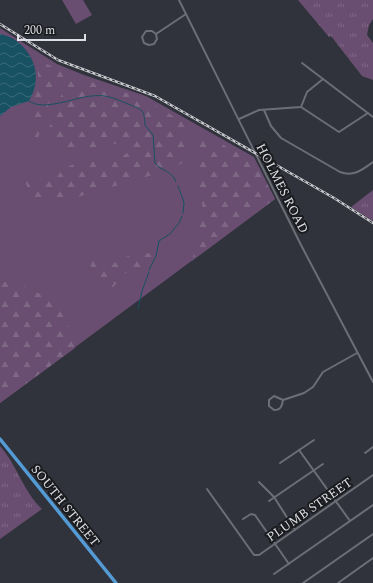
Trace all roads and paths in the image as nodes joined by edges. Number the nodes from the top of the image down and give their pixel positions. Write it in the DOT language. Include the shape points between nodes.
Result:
graph roads {
  1 [pos="179,0"];
  2 [pos="186,14"];
  3 [pos="156,34"];
  4 [pos="302,63"];
  5 [pos="323,79"];
  6 [pos="301,107"];
  7 [pos="264,110"];
  8 [pos="368,113"];
  9 [pos="373,117"];
  10 [pos="239,119"];
  11 [pos="373,162"];
  12 [pos="357,353"];
  13 [pos="373,382"];
  14 [pos="283,400"];
  15 [pos="0,439"];
  16 [pos="314,440"];
  17 [pos="373,447"];
  18 [pos="299,450"];
  19 [pos="365,453"];
  20 [pos="280,463"];
  21 [pos="323,464"];
  22 [pos="313,471"];
  23 [pos="373,475"];
  24 [pos="258,482"];
  25 [pos="207,489"];
  26 [pos="274,497"];
  27 [pos="269,501"];
  28 [pos="336,502"];
  29 [pos="373,505"];
  30 [pos="243,519"];
  31 [pos="350,521"];
  32 [pos="296,530"];
  33 [pos="373,534"];
  34 [pos="276,544"];
  35 [pos="373,558"];
  36 [pos="289,564"];
  37 [pos="274,574"];
  38 [pos="116,583"];
  39 [pos="303,583"];
  40 [pos="338,583"];
  1 -- 2 [label="street, HOLMES ROAD"];
  2 -- 3 [label="street"];
  2 -- 10 [label="street, HOLMES ROAD"];
  3 -- 3 [label="street" via="157,39 153,45 144,42 144,32 151,30"];
  4 -- 5 [label="street"];
  5 -- 6 [label="street" via="307,92"];
  5 -- 8 [label="street"];
  6 -- 7 [label="street"];
  6 -- 8 [label="street" via="339,132"];
  7 -- 10 [label="street"];
  7 -- 11 [label="street" via="273,129 281,138 340,172 354,174"];
  8 -- 9 [label="street"];
  10 -- 12 [label="street, HOLMES ROAD"];
  12 -- 13 [label="street, HOLMES ROAD"];
  12 -- 14 [label="street" via="323,372 313,387 304,393"];
  14 -- 14 [label="street" via="274,396 269,400 269,406 278,410"];
  15 -- 38 [label="highway, SOUTH STREET"];
  16 -- 18 [label="street"];
  17 -- 19 [label="street"];
  18 -- 20 [label="street"];
  18 -- 22 [label="street"];
  21 -- 22 [label="street"];
  22 -- 26 [label="street"];
  22 -- 28 [label="street"];
  23 -- 28 [label="street, PLUMB STREET"];
  24 -- 26 [label="street"];
  25 -- 34 [label="street, PLUMB STREET" via="254,555 259,555"];
  26 -- 27 [label="street"];
  26 -- 32 [label="street"];
  28 -- 31 [label="street"];
  28 -- 32 [label="street, PLUMB STREET"];
  29 -- 31 [label="street"];
  30 -- 34 [label="street" via="253,514"];
  31 -- 36 [label="street"];
  32 -- 34 [label="street, PLUMB STREET"];
  33 -- 39 [label="street"];
  34 -- 36 [label="street"];
  35 -- 40 [label="street"];
  36 -- 37 [label="street"];
}
